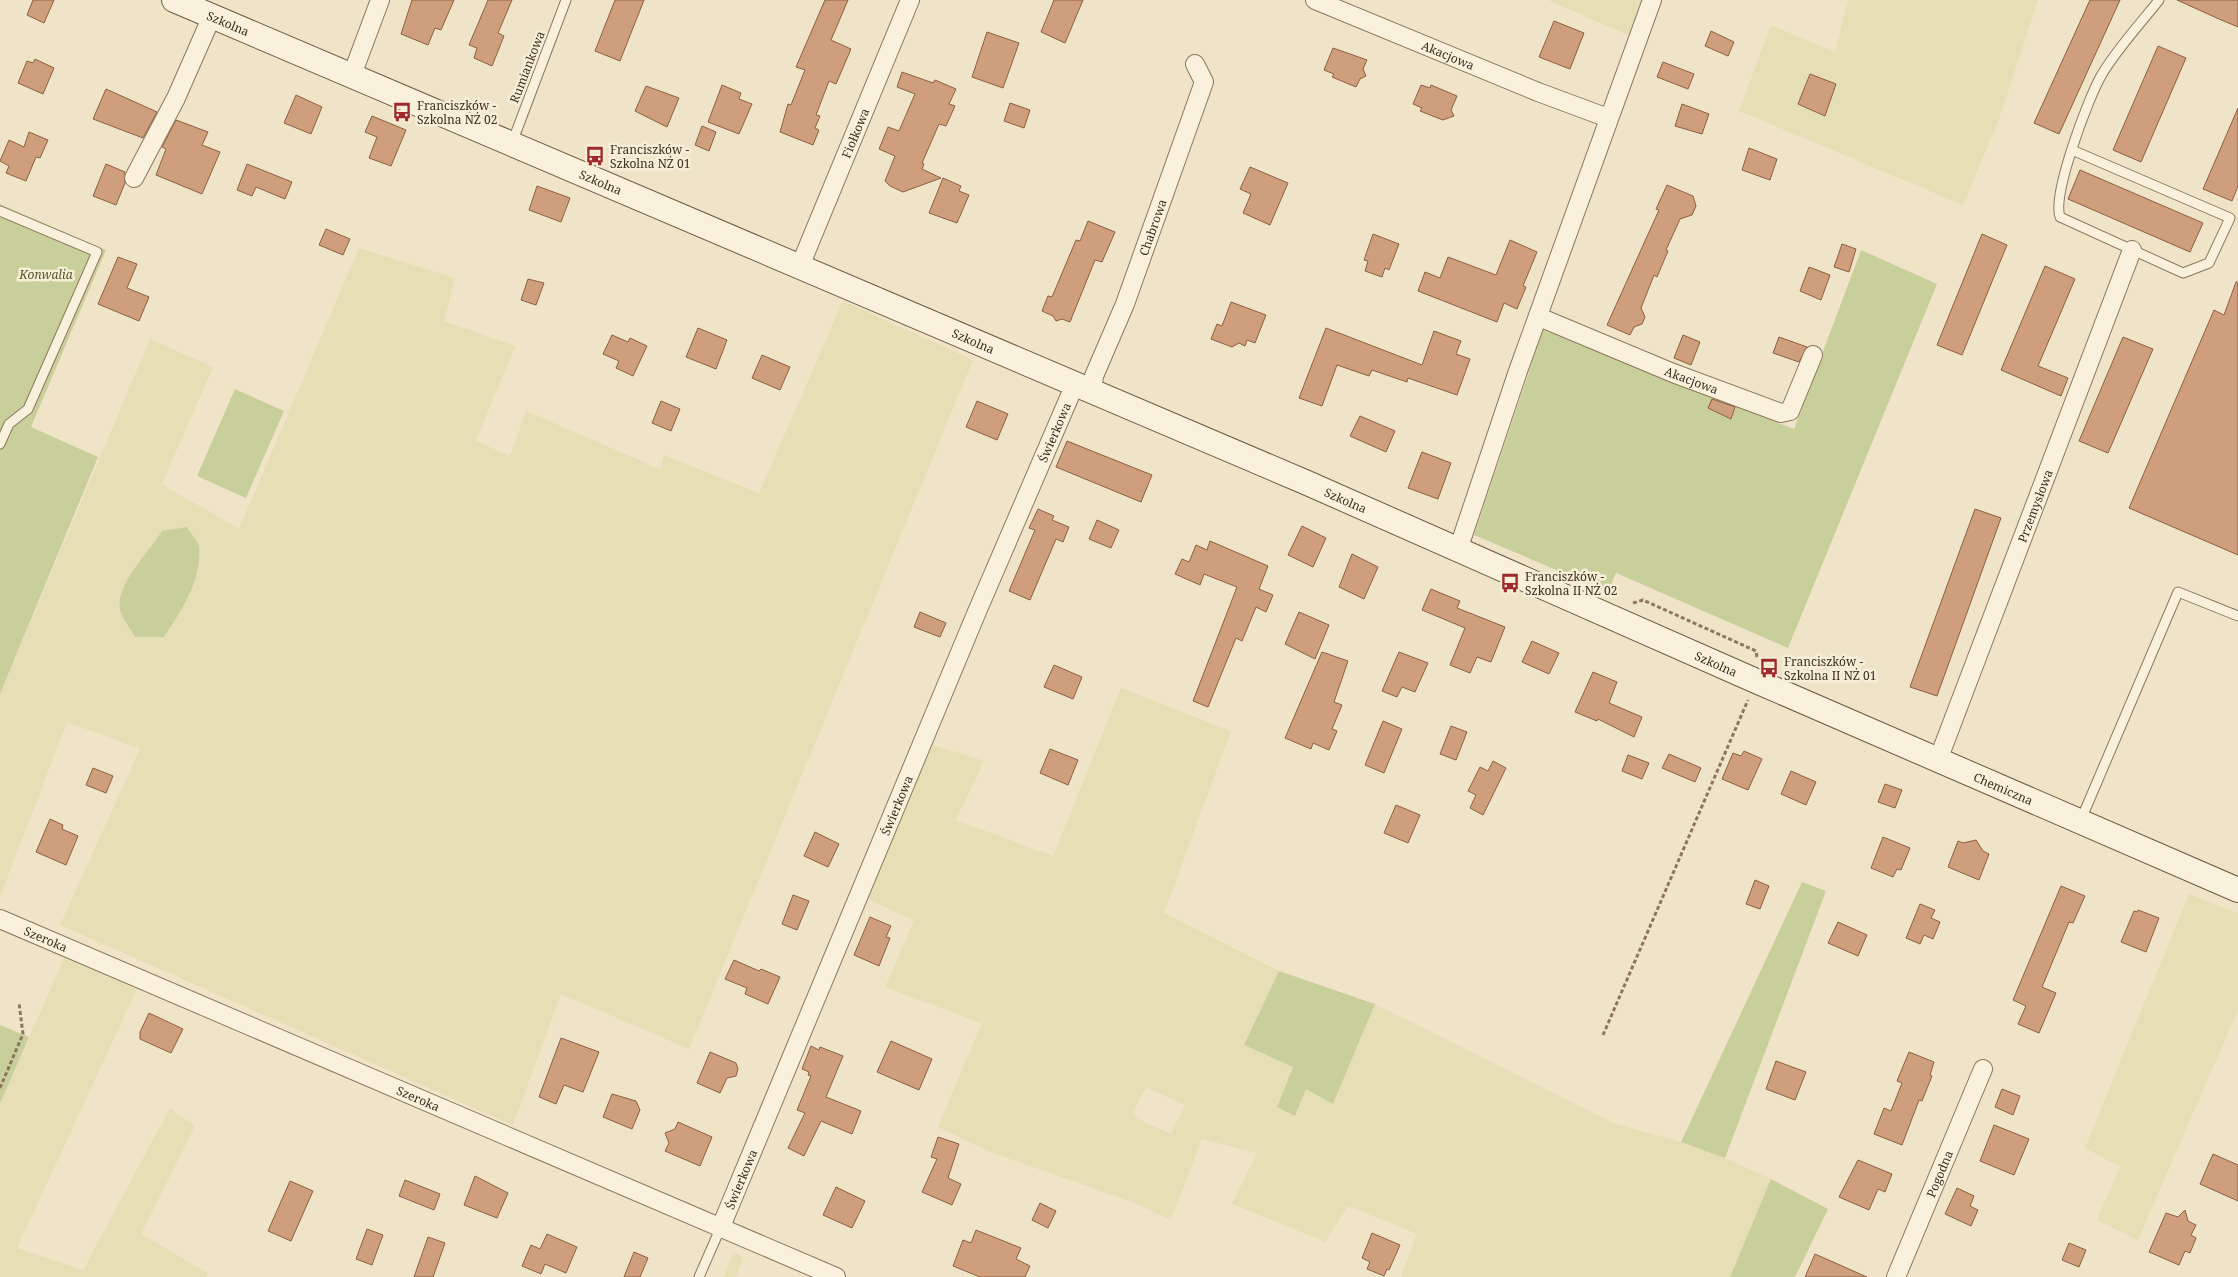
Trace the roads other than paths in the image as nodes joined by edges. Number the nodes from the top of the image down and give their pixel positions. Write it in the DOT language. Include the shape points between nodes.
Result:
graph roads {
  1 [pos="174,0"];
  2 [pos="380,0"];
  3 [pos="566,0"];
  4 [pos="910,0"];
  5 [pos="1315,0"];
  6 [pos="1652,0"];
  7 [pos="2159,0"];
  8 [pos="212,16"];
  9 [pos="1195,64"];
  10 [pos="352,75"];
  11 [pos="1608,118"];
  12 [pos="512,143"];
  13 [pos="2072,150"];
  14 [pos="134,178"];
  15 [pos="0,211"];
  16 [pos="2132,250"];
  17 [pos="800,266"];
  18 [pos="1539,317"];
  19 [pos="1813,355"];
  20 [pos="1084,388"];
  21 [pos="0,444"];
  22 [pos="1458,550"];
  23 [pos="2238,616"];
  24 [pos="1763,684"];
  25 [pos="1938,760"];
  26 [pos="2080,822"];
  27 [pos="2238,890"];
  28 [pos="0,919"];
  29 [pos="1983,1069"];
  30 [pos="720,1229"];
  31 [pos="699,1277"];
  32 [pos="836,1277"];
  33 [pos="1896,1277"];
  1 -- 8 [label="street, Szkolna"];
  2 -- 10 [label="street"];
  3 -- 12 [label="lane, Rumiankowa"];
  4 -- 17 [label="street, Fiołkowa"];
  5 -- 11 [label="street, Akacjowa"];
  6 -- 11 [label="street"];
  7 -- 13 [label="lane" via="2101,76"];
  8 -- 10 [label="street, Szkolna"];
  8 -- 14 [label="street" via="176,98"];
  9 -- 20 [label="street, Chabrowa" via="1204,82 1125,304 1094,376"];
  10 -- 12 [label="street, Szkolna"];
  11 -- 18 [label="street"];
  12 -- 17 [label="street, Szkolna"];
  13 -- 16 [label="lane" via="2059,199 2060,217"];
  13 -- 16 [label="lane" via="2230,218 2209,263 2196,269 2183,273"];
  15 -- 21 [label="lane" via="97,252 28,409 9,424"];
  16 -- 25 [label="street, Przemysłowa"];
  17 -- 20 [label="street, Szkolna"];
  18 -- 19 [label="street, Akacjowa" via="1673,373 1781,413 1790,411 1795,403"];
  18 -- 22 [label="street"];
  20 -- 22 [label="street, Szkolna"];
  20 -- 30 [label="street, Świerkowa" via="976,614"];
  22 -- 24 [label="street, Szkolna"];
  23 -- 26 [label="lane" via="2178,592"];
  24 -- 25 [label="street, Chemiczna"];
  25 -- 26 [label="street, Chemiczna"];
  26 -- 27 [label="street, Chemiczna"];
  28 -- 30 [label="street, Szeroka"];
  29 -- 33 [label="street, Pogodna"];
  30 -- 31 [label="lane"];
  30 -- 32 [label="street, Szeroka"];
}
